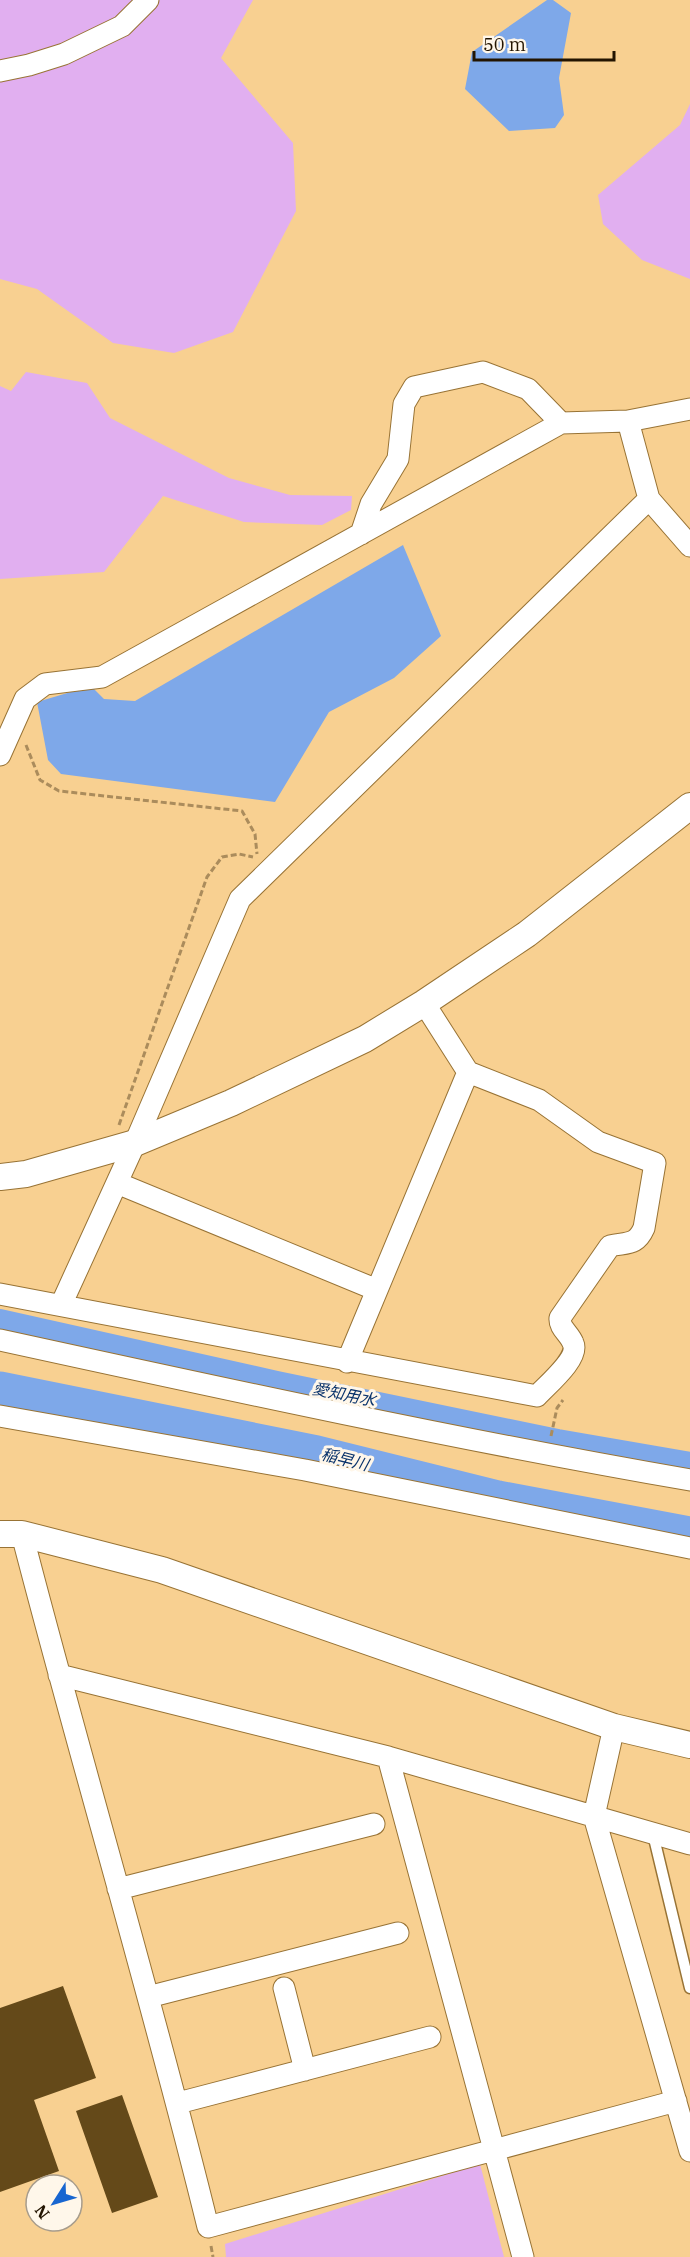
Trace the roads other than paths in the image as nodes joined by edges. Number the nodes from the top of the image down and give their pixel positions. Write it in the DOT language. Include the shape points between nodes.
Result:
graph roads {
  1 [pos="148,0"];
  2 [pos="0,72"];
  3 [pos="690,409"];
  4 [pos="628,421"];
  5 [pos="561,423"];
  6 [pos="649,499"];
  7 [pos="361,534"];
  8 [pos="690,546"];
  9 [pos="0,755"];
  10 [pos="690,806"];
  11 [pos="424,1003"];
  12 [pos="468,1072"];
  13 [pos="135,1143"];
  14 [pos="0,1177"];
  15 [pos="117,1183"];
  16 [pos="377,1290"];
  17 [pos="0,1294"];
  18 [pos="61,1305"];
  19 [pos="0,1340"];
  20 [pos="347,1362"];
  21 [pos="0,1416"];
  22 [pos="690,1480"];
  23 [pos="11,1534"];
  24 [pos="690,1548"];
  25 [pos="58,1675"];
  26 [pos="614,1727"];
  27 [pos="690,1745"];
  28 [pos="388,1757"];
  29 [pos="594,1816"];
  30 [pos="374,1824"];
  31 [pos="653,1833"];
  32 [pos="690,1844"];
  33 [pos="118,1889"];
  34 [pos="398,1932"];
  35 [pos="284,1988"];
  36 [pos="690,1988"];
  37 [pos="148,1997"];
  38 [pos="430,2037"];
  39 [pos="305,2070"];
  40 [pos="676,2101"];
  41 [pos="178,2103"];
  42 [pos="494,2151"];
  43 [pos="690,2151"];
  44 [pos="523,2257"];
  1 -- 2 [label="street" via="122,26 64,54"];
  3 -- 4 [label="street"];
  4 -- 5 [label="street"];
  4 -- 6 [label="street"];
  5 -- 7 [label="street"];
  5 -- 7 [label="street" via="528,388 483,372 414,387 404,404 398,459 371,504"];
  6 -- 8 [label="street"];
  6 -- 13 [label="street" via="240,898"];
  7 -- 9 [label="street" via="102,677 45,684 25,699"];
  10 -- 11 [label="street" via="527,934"];
  11 -- 12 [label="street"];
  11 -- 13 [label="street" via="365,1039 231,1103"];
  12 -- 16 [label="street"];
  12 -- 20 [label="street" via="539,1100 598,1142 655,1163 640,1238 610,1246 560,1318 575,1349 570,1361 537,1396"];
  13 -- 14 [label="street" via="26,1174"];
  13 -- 15 [label="street"];
  15 -- 16 [label="street"];
  15 -- 18 [label="street"];
  16 -- 20 [label="street"];
  17 -- 18 [label="street"];
  18 -- 20 [label="street"];
  19 -- 22 [label="street" via="547,1455"];
  21 -- 24 [label="street" via="305,1470"];
  23 -- 25 [label="street"];
  23 -- 26 [label="street" via="162,1569"];
  25 -- 28 [label="street"];
  25 -- 33 [label="street"];
  26 -- 27 [label="street"];
  26 -- 29 [label="street"];
  28 -- 29 [label="street"];
  28 -- 42 [label="street"];
  29 -- 31 [label="street"];
  29 -- 40 [label="street"];
  30 -- 33 [label="street"];
  31 -- 32 [label="street"];
  31 -- 36 [label="lane"];
  33 -- 37 [label="street"];
  34 -- 37 [label="street"];
  35 -- 39 [label="street"];
  37 -- 41 [label="street"];
  38 -- 39 [label="street"];
  39 -- 41 [label="street"];
  40 -- 42 [label="street"];
  40 -- 43 [label="street"];
  41 -- 42 [label="street" via="208,2227"];
  42 -- 44 [label="street"];
}
